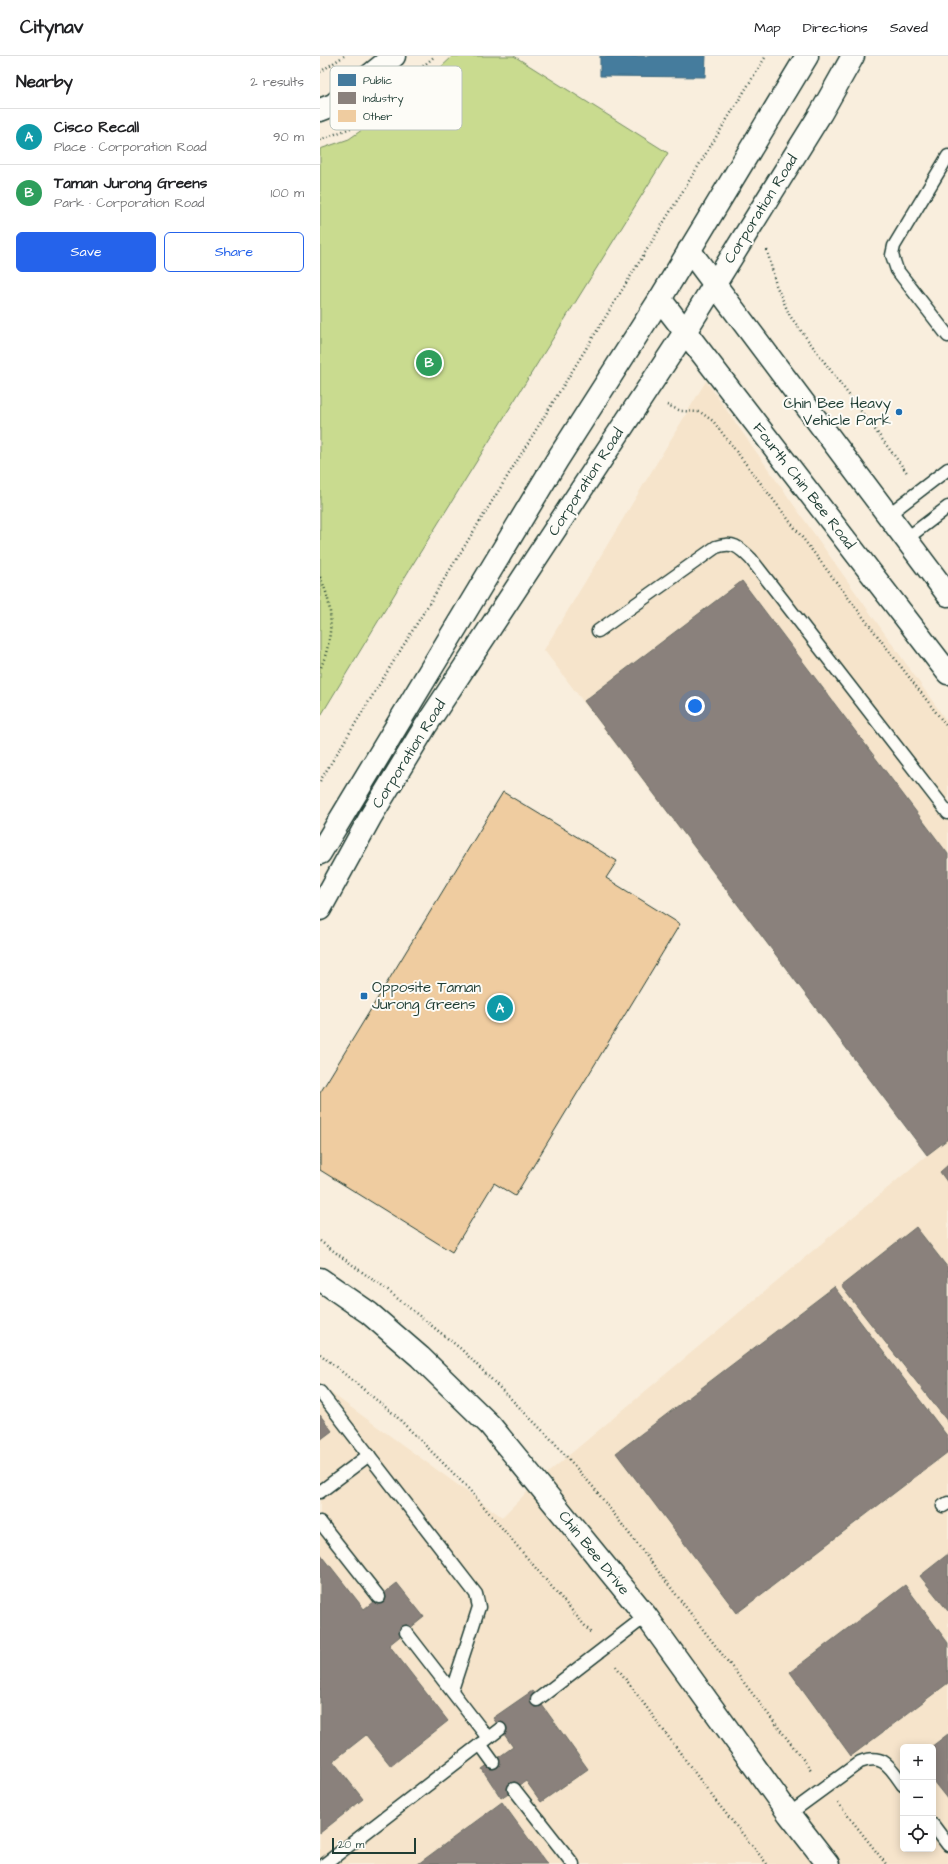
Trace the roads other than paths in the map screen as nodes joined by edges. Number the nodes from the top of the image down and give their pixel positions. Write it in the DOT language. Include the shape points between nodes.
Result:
graph roads {
  1 [pos="394,56"];
  2 [pos="807,56"];
  3 [pos="853,56"];
  4 [pos="382,66"];
  5 [pos="330,106"];
  6 [pos="320,110"];
  7 [pos="948,156"];
  8 [pos="689,250"];
  9 [pos="714,284"];
  10 [pos="660,299"];
  11 [pos="685,332"];
  12 [pos="948,336"];
  13 [pos="948,469"];
  14 [pos="948,507"];
  15 [pos="888,515"];
  16 [pos="906,539"];
  17 [pos="948,594"];
  18 [pos="598,631"];
  19 [pos="948,673"];
  20 [pos="948,813"];
  21 [pos="320,853"];
  22 [pos="320,909"];
  23 [pos="320,1279"];
  24 [pos="320,1392"];
  25 [pos="369,1455"];
  26 [pos="320,1492"];
  27 [pos="320,1522"];
  28 [pos="379,1597"];
  29 [pos="646,1616"];
  30 [pos="406,1632"];
  31 [pos="452,1690"];
  32 [pos="537,1700"];
  33 [pos="500,1729"];
  34 [pos="484,1741"];
  35 [pos="493,1762"];
  36 [pos="900,1781"];
  37 [pos="514,1789"];
  38 [pos="788,1814"];
  39 [pos="936,1829"];
  40 [pos="948,1845"];
  41 [pos="325,1864"];
  42 [pos="573,1864"];
  43 [pos="828,1864"];
  1 -- 4 [label="main road"];
  2 -- 8 [label="main road, Corporation Road"];
  3 -- 9 [label="main road, Corporation Road" via="821,113"];
  5 -- 6 [label="main road"];
  7 -- 12 [label="lane" via="894,246 892,255 897,270"];
  8 -- 9 [label="main road"];
  8 -- 10 [label="main road, Corporation Road"];
  9 -- 11 [label="main road, Corporation Road"];
  9 -- 15 [label="main road"];
  10 -- 11 [label="main road, Fourth Chin Bee Road"];
  10 -- 21 [label="main road, Corporation Road" via="557,460"];
  11 -- 19 [label="main road, Fourth Chin Bee Road"];
  11 -- 22 [label="main road, Corporation Road" via="425,727 371,816"];
  13 -- 15 [label="lane"];
  14 -- 16 [label="lane"];
  15 -- 16 [label="main road"];
  16 -- 17 [label="main road"];
  18 -- 20 [label="lane" via="716,547 732,544 751,559"];
  23 -- 29 [label="main road, Chin Bee Drive" via="380,1322 490,1425"];
  24 -- 25 [label="lane"];
  25 -- 26 [label="lane"];
  25 -- 31 [label="lane" via="476,1594 479,1606"];
  27 -- 28 [label="lane"];
  29 -- 32 [label="lane"];
  29 -- 38 [label="main road, Chin Bee Drive"];
  30 -- 31 [label="lane"];
  31 -- 34 [label="lane"];
  33 -- 34 [label="lane"];
  34 -- 35 [label="lane"];
  34 -- 41 [label="lane"];
  36 -- 38 [label="lane" via="880,1759 871,1758 860,1762"];
  37 -- 42 [label="lane"];
  38 -- 43 [label="main road, Chin Bee Drive"];
  39 -- 40 [label="lane"];
}
